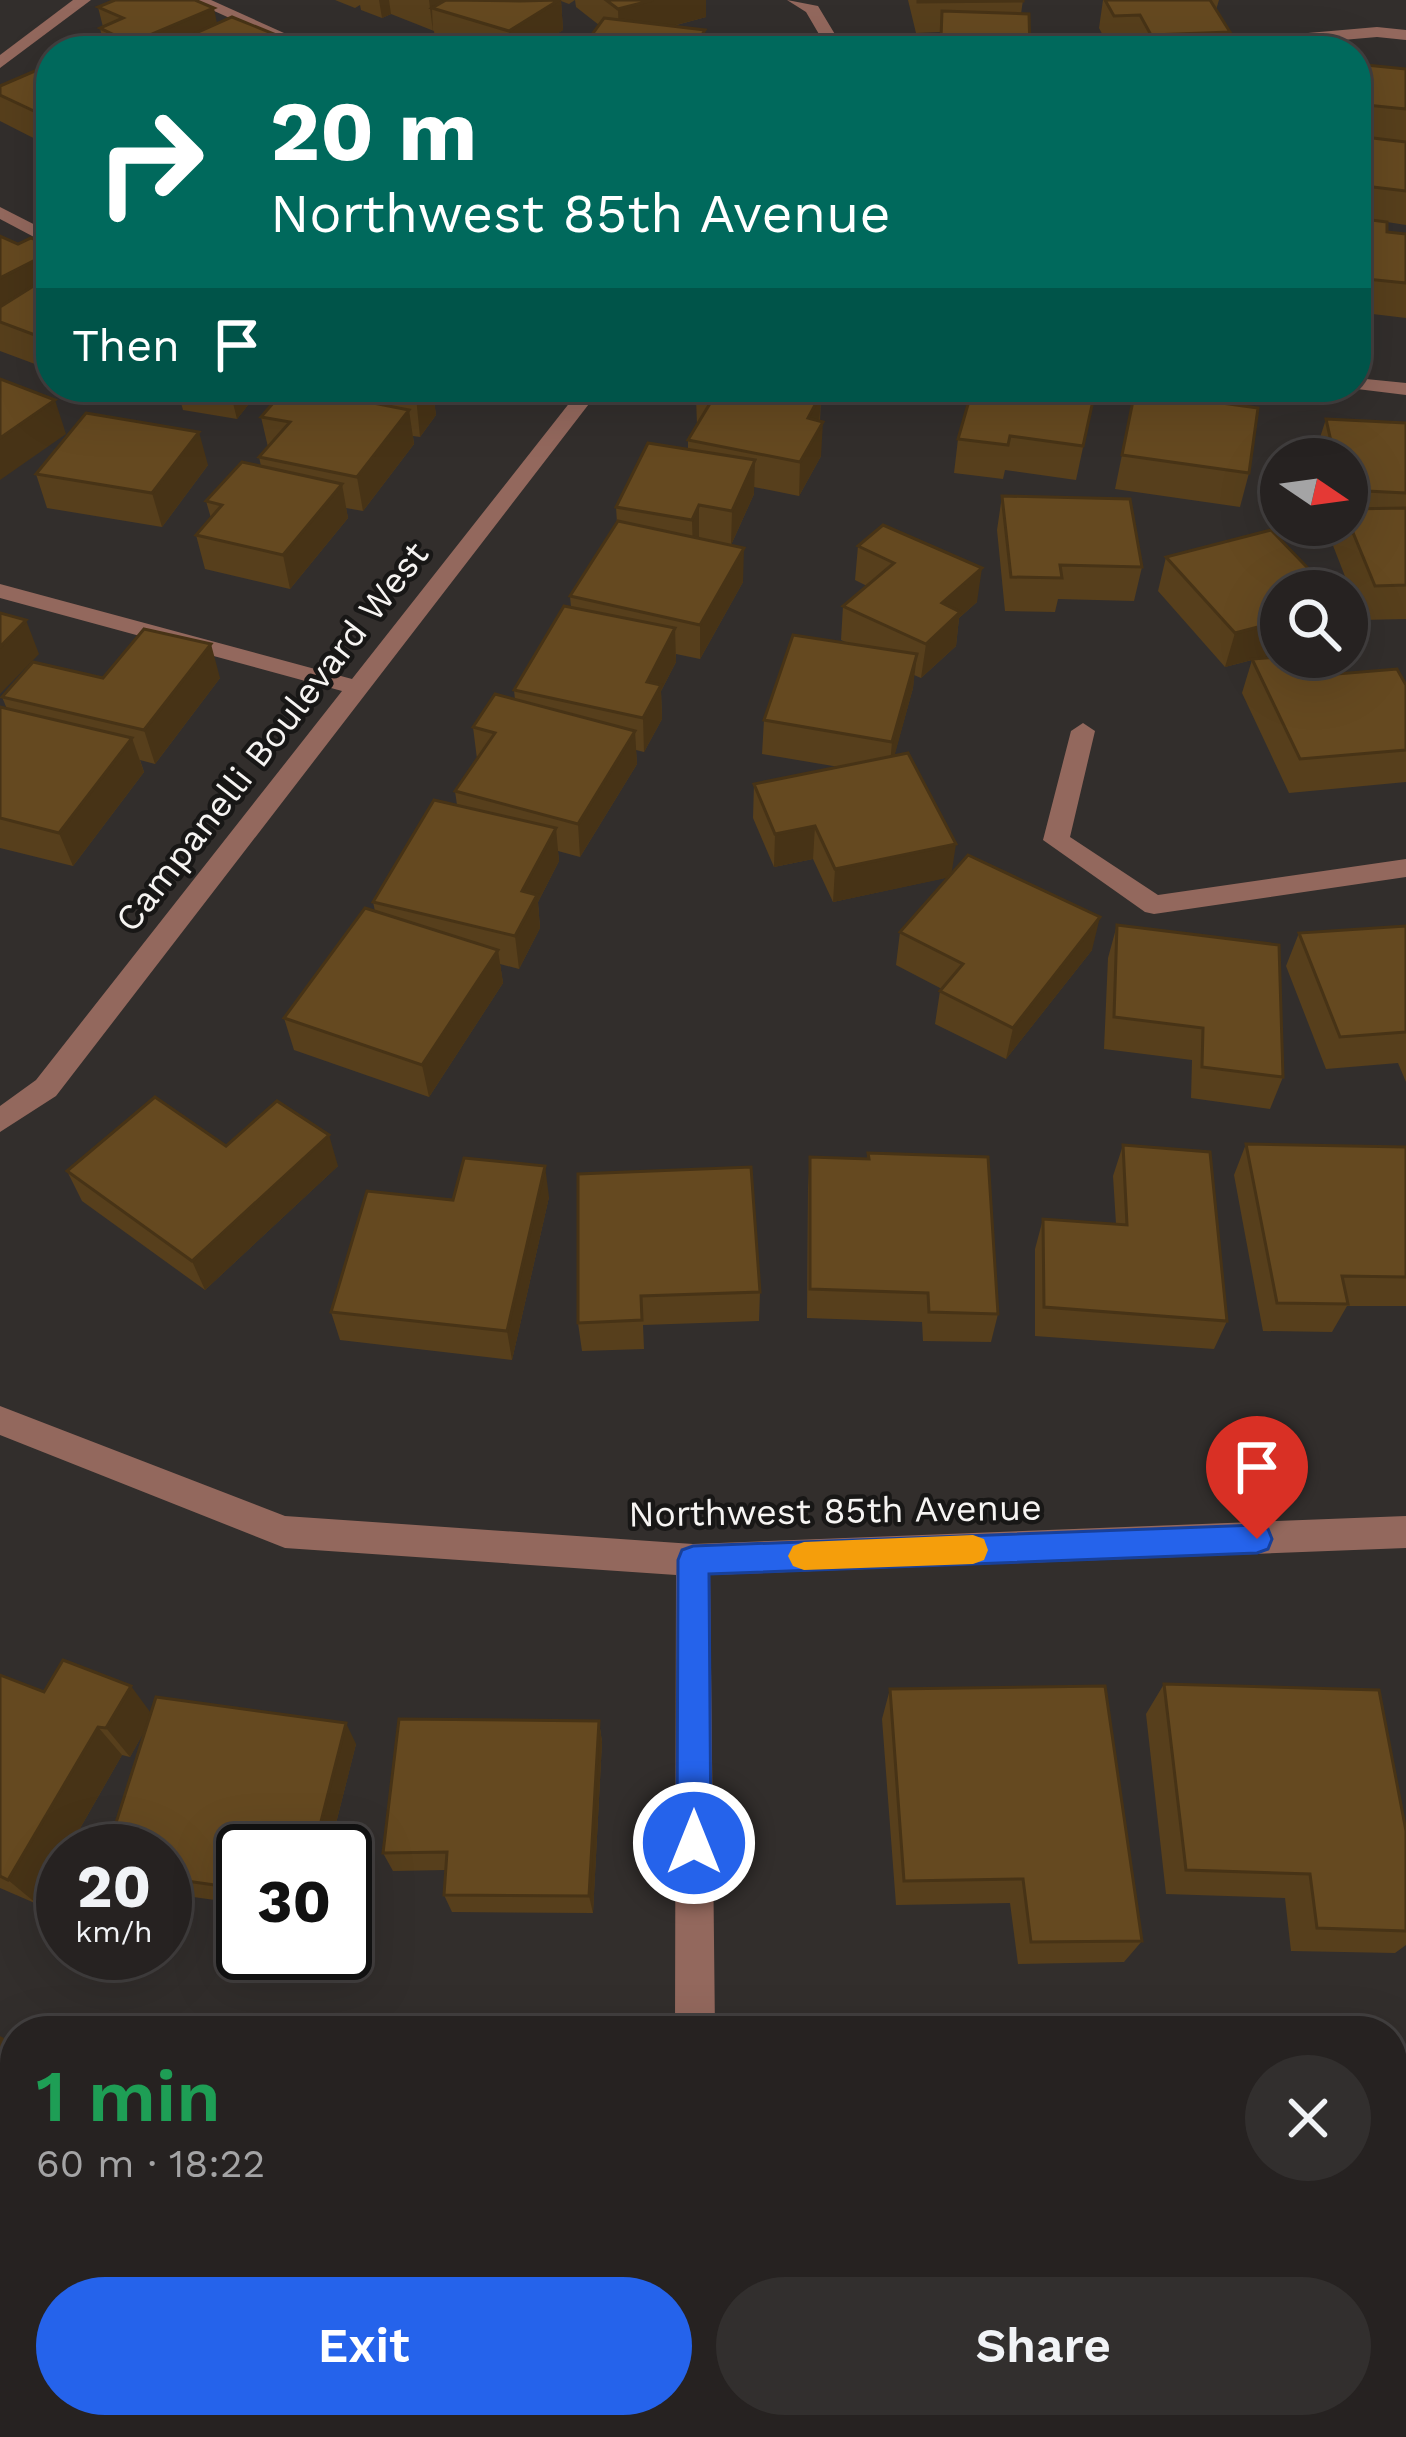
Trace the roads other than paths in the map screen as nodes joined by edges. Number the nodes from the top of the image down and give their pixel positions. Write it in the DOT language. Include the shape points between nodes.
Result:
graph roads {
  1 [pos="83,0"];
  2 [pos="198,0"];
  3 [pos="795,0"];
  4 [pos="1406,35"];
  5 [pos="281,36"];
  6 [pos="824,36"];
  7 [pos="1331,36"];
  8 [pos="0,63"];
  9 [pos="0,212"];
  10 [pos="36,232"];
  11 [pos="1371,386"];
  12 [pos="1406,389"];
  13 [pos="580,402"];
  14 [pos="0,591"];
  15 [pos="354,687"];
  16 [pos="1084,731"];
  17 [pos="1406,868"];
  18 [pos="0,1121"];
  19 [pos="1,1424"];
  20 [pos="1406,1532"];
  21 [pos="693,1560"];
  22 [pos="695,2016"];
  1 -- 8 [label="street"];
  2 -- 5 [label="street"];
  3 -- 6 [label="street" via="812,9"];
  4 -- 7 [label="street"];
  9 -- 10 [label="street"];
  11 -- 12 [label="street"];
  13 -- 15 [label="street, Campanelli Boulevard West"];
  14 -- 15 [label="street"];
  15 -- 18 [label="street, Campanelli Boulevard West" via="46,1088"];
  16 -- 17 [label="street" via="1056,840 1154,905"];
  19 -- 21 [label="street, Northwest 85th Avenue" via="286,1532"];
  20 -- 21 [label="street, Northwest 85th Avenue"];
  21 -- 22 [label="street"];
}
